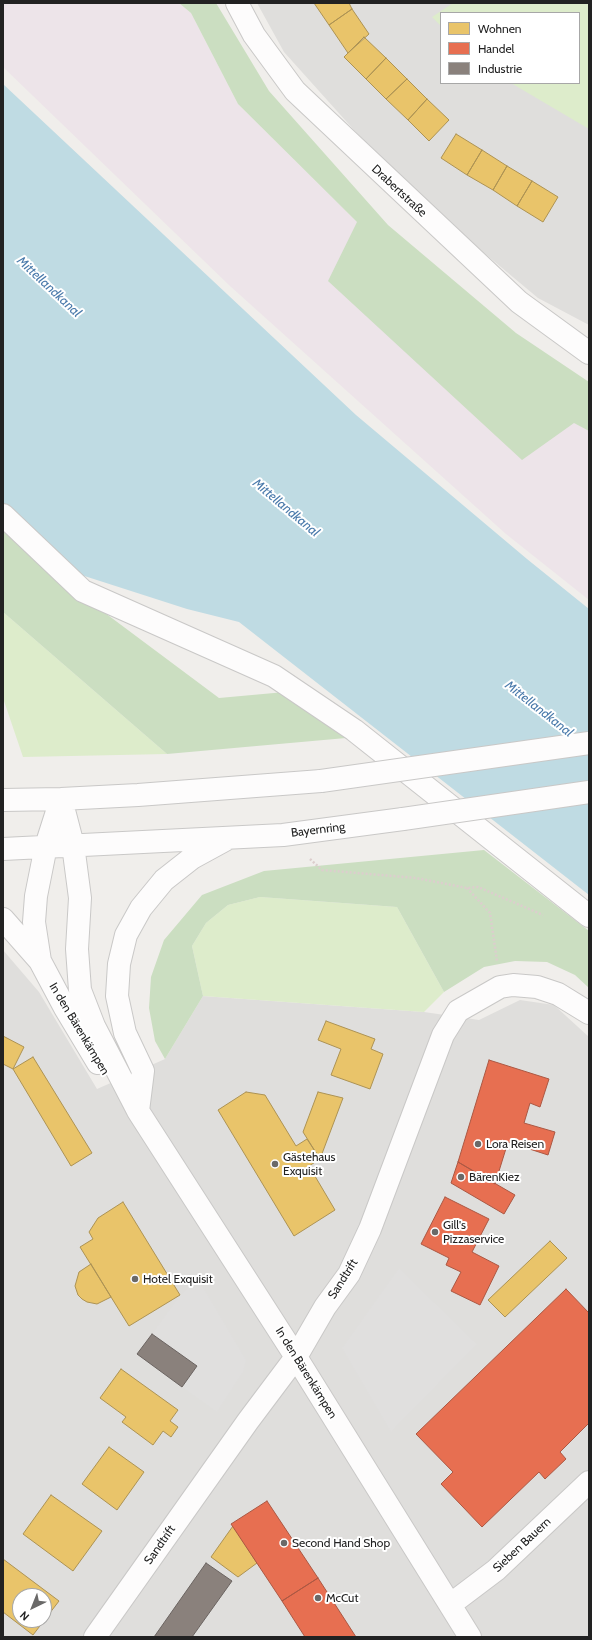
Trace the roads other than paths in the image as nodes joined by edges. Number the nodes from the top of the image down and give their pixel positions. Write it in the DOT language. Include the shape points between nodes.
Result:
graph roads {
  1 [pos="237,3"];
  2 [pos="589,353"];
  3 [pos="3,515"];
  4 [pos="589,743"];
  5 [pos="589,792"];
  6 [pos="62,799"];
  7 [pos="3,800"];
  8 [pos="229,837"];
  9 [pos="46,846"];
  10 [pos="73,846"];
  11 [pos="3,849"];
  12 [pos="589,916"];
  13 [pos="3,919"];
  14 [pos="40,962"];
  15 [pos="589,1013"];
  16 [pos="138,1111"];
  17 [pos="296,1357"];
  18 [pos="589,1482"];
  19 [pos="451,1604"];
  20 [pos="94,1637"];
  21 [pos="470,1637"];
  1 -- 2 [label="street, Drabertstraße" via="254,35 295,91 519,302"];
  3 -- 12 [label="street" via="83,591 274,676 341,722"];
  4 -- 6 [label="street, bridge" via="321,781"];
  5 -- 8 [label="street, Bayernring, bridge" via="283,835"];
  6 -- 7 [label="street"];
  6 -- 9 [label="street, In den Bärenkämpen"];
  6 -- 10 [label="street, In den Bärenkämpen"];
  8 -- 10 [label="street, Bayernring"];
  8 -- 16 [label="street" via="192,858 164,880 141,908 126,935 118,964 117,996 125,1033 143,1071"];
  9 -- 10 [label="street, Bayernring"];
  9 -- 11 [label="street, Bayernring"];
  9 -- 14 [label="street, In den Bärenkämpen" via="36,896 34,922"];
  10 -- 16 [label="street, In den Bärenkämpen" via="80,898 77,949 80,990 94,1026"];
  13 -- 14 [label="street, In den Bärenkämpen"];
  14 -- 16 [label="street, In den Bärenkämpen" via="102,1070"];
  15 -- 17 [label="street, Sandtrift" via="558,994 513,985 500,987 458,1011 443,1035 370,1229 349,1274"];
  16 -- 17 [label="street, In den Bärenkämpen"];
  17 -- 19 [label="street, In den Bärenkämpen"];
  17 -- 20 [label="street, Sandtrift"];
  18 -- 19 [label="street, Sieben Bauern" via="496,1570"];
  19 -- 21 [label="street, In den Bärenkämpen"];
}
